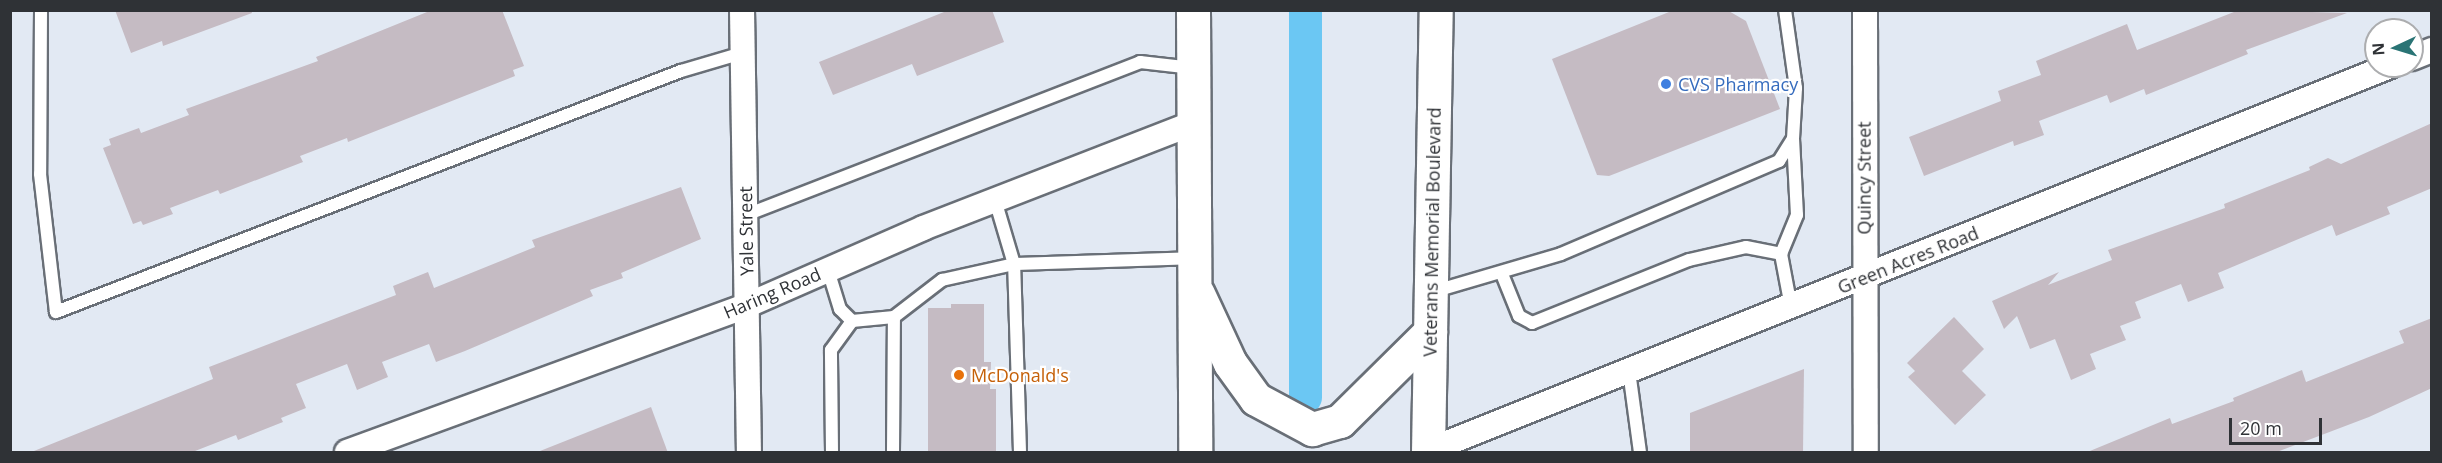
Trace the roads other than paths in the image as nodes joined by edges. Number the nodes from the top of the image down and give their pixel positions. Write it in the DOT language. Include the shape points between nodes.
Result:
graph roads {
  1 [pos="41,10"];
  2 [pos="742,10"];
  3 [pos="1193,10"];
  4 [pos="1785,10"];
  5 [pos="1864,10"];
  6 [pos="1442,13"];
  7 [pos="742,53"];
  8 [pos="1193,68"];
  9 [pos="2364,76"];
  10 [pos="1194,123"];
  11 [pos="1792,139"];
  12 [pos="995,200"];
  13 [pos="746,215"];
  14 [pos="1780,254"];
  15 [pos="1014,264"];
  16 [pos="828,270"];
  17 [pos="1193,271"];
  18 [pos="1502,274"];
  19 [pos="1863,278"];
  20 [pos="1431,292"];
  21 [pos="748,305"];
  22 [pos="1791,307"];
  23 [pos="894,317"];
  24 [pos="852,321"];
  25 [pos="1430,332"];
  26 [pos="1629,371"];
  27 [pos="1427,452"];
  28 [pos="347,453"];
  29 [pos="749,453"];
  30 [pos="832,453"];
  31 [pos="892,453"];
  32 [pos="1020,453"];
  33 [pos="1196,453"];
  34 [pos="1640,453"];
  35 [pos="1866,453"];
  1 -- 7 [label="lane" via="40,174 56,312 681,71"];
  2 -- 7 [label="street, Yale Street"];
  3 -- 8 [label="main road"];
  4 -- 11 [label="lane" via="1796,88"];
  5 -- 19 [label="street, Quincy Street"];
  6 -- 20 [label="main road, Veterans Memorial Boulevard"];
  7 -- 13 [label="street, Yale Street"];
  8 -- 10 [label="main road"];
  8 -- 13 [label="lane" via="1140,62"];
  9 -- 19 [label="street, Green Acres Road"];
  10 -- 12 [label="street, Haring Road"];
  10 -- 17 [label="main road"];
  11 -- 14 [label="lane" via="1797,215"];
  11 -- 18 [label="lane" via="1779,161 1561,254"];
  12 -- 15 [label="lane"];
  12 -- 16 [label="street, Haring Road"];
  13 -- 21 [label="street, Yale Street"];
  14 -- 18 [label="lane" via="1746,247 1689,260 1532,323 1519,316"];
  14 -- 22 [label="lane"];
  15 -- 17 [label="lane"];
  15 -- 23 [label="lane" via="942,280"];
  15 -- 32 [label="lane"];
  16 -- 21 [label="street, Haring Road"];
  16 -- 24 [label="lane" via="840,309"];
  17 -- 25 [label="main road" via="1230,363 1256,399 1312,429 1340,421"];
  17 -- 33 [label="main road"];
  18 -- 20 [label="lane"];
  19 -- 22 [label="street, Green Acres Road"];
  19 -- 35 [label="street, Quincy Street"];
  20 -- 25 [label="main road, Veterans Memorial Boulevard"];
  21 -- 28 [label="street, Haring Road"];
  21 -- 29 [label="street, Yale Street"];
  22 -- 26 [label="street, Green Acres Road"];
  23 -- 24 [label="lane"];
  23 -- 31 [label="lane"];
  24 -- 30 [label="lane" via="831,350"];
  25 -- 27 [label="main road, Veterans Memorial Boulevard"];
  26 -- 27 [label="street, Green Acres Road"];
  26 -- 34 [label="lane"];
}
